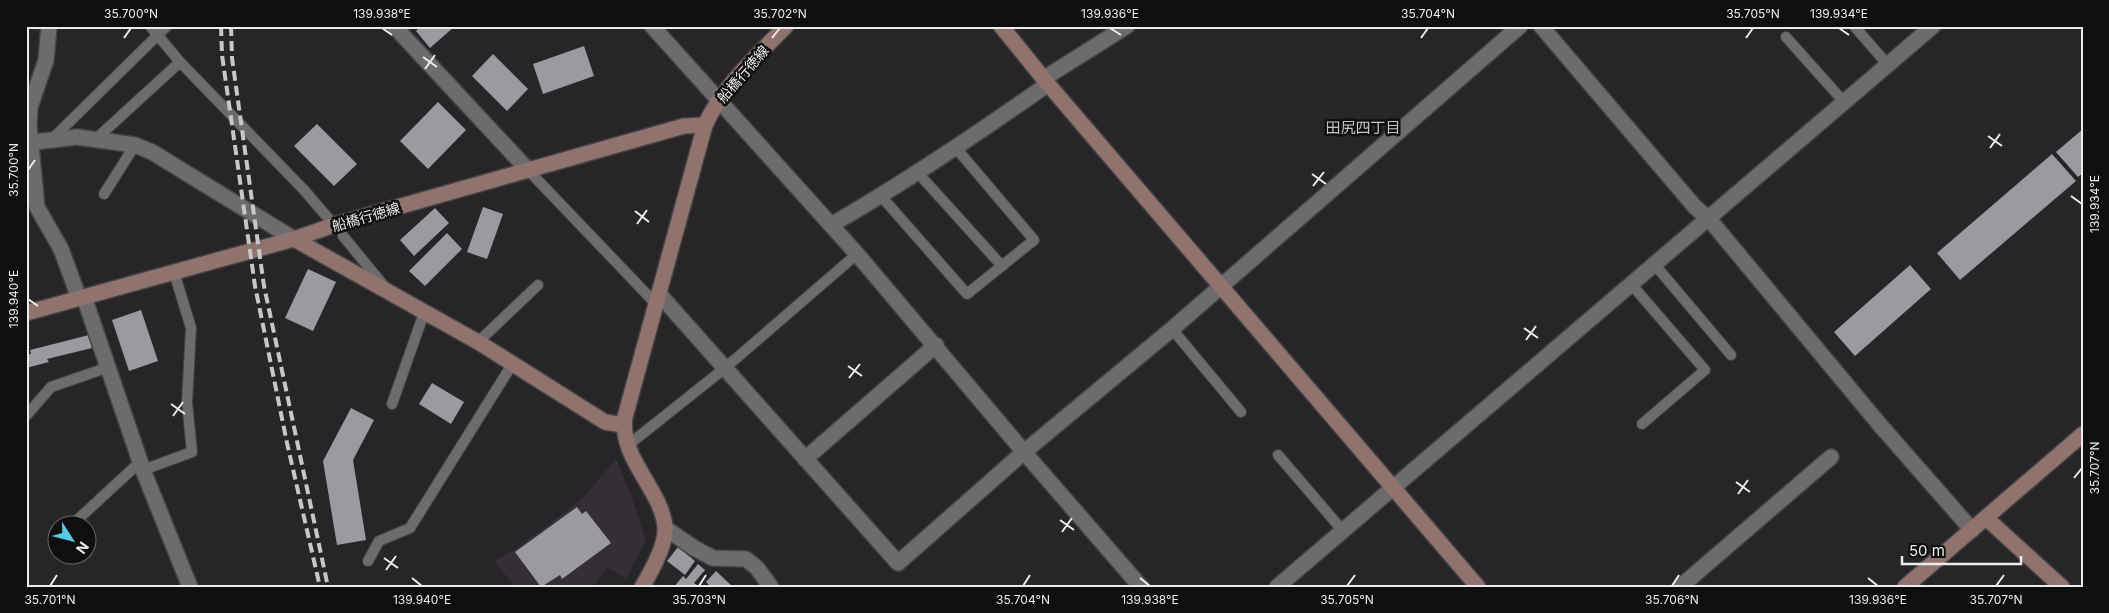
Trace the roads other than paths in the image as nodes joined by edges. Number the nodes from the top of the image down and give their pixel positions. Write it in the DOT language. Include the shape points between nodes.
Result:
graph roads {
  1 [pos="49,26"];
  2 [pos="150,26"];
  3 [pos="167,26"];
  4 [pos="394,26"];
  5 [pos="652,26"];
  6 [pos="1001,26"];
  7 [pos="1128,26"];
  8 [pos="1540,26"];
  9 [pos="1854,26"];
  10 [pos="1933,26"];
  11 [pos="781,28"];
  12 [pos="1516,28"];
  13 [pos="158,35"];
  14 [pos="1786,37"];
  15 [pos="180,62"];
  16 [pos="1888,65"];
  17 [pos="1045,81"];
  18 [pos="719,100"];
  19 [pos="1844,102"];
  20 [pos="706,125"];
  21 [pos="97,138"];
  22 [pos="49,142"];
  23 [pos="29,143"];
  24 [pos="136,145"];
  25 [pos="956,148"];
  26 [pos="528,170"];
  27 [pos="918,173"];
  28 [pos="104,194"];
  29 [pos="881,196"];
  30 [pos="1709,219"];
  31 [pos="831,225"];
  32 [pos="338,231"];
  33 [pos="294,239"];
  34 [pos="857,254"];
  35 [pos="1655,265"];
  36 [pos="1002,266"];
  37 [pos="174,272"];
  38 [pos="538,285"];
  39 [pos="1632,285"];
  40 [pos="1220,286"];
  41 [pos="389,293"];
  42 [pos="81,297"];
  43 [pos="658,300"];
  44 [pos="26,313"];
  45 [pos="424,313"];
  46 [pos="1172,329"];
  47 [pos="478,342"];
  48 [pos="936,345"];
  49 [pos="1731,355"];
  50 [pos="513,363"];
  51 [pos="109,367"];
  52 [pos="725,368"];
  53 [pos="392,404"];
  54 [pos="1242,412"];
  55 [pos="26,416"];
  56 [pos="1642,424"];
  57 [pos="624,425"];
  58 [pos="2083,434"];
  59 [pos="627,446"];
  60 [pos="1024,452"];
  61 [pos="1278,456"];
  62 [pos="1831,457"];
  63 [pos="805,458"];
  64 [pos="141,466"];
  65 [pos="1393,488"];
  66 [pos="82,516"];
  67 [pos="1986,518"];
  68 [pos="666,528"];
  69 [pos="1972,530"];
  70 [pos="1343,531"];
  71 [pos="368,561"];
  72 [pos="190,587"];
  73 [pos="642,587"];
  74 [pos="771,587"];
  75 [pos="1141,587"];
  76 [pos="1277,587"];
  77 [pos="1478,587"];
  78 [pos="1680,587"];
  79 [pos="1905,587"];
  80 [pos="2062,587"];
  1 -- 23 [label="street" via="46,60 30,107"];
  2 -- 13 [label="lane"];
  3 -- 13 [label="lane"];
  4 -- 26 [label="street"];
  5 -- 18 [label="street"];
  6 -- 17 [label="street"];
  7 -- 17 [label="street"];
  8 -- 30 [label="street" via="1695,208"];
  9 -- 16 [label="lane"];
  10 -- 16 [label="street"];
  11 -- 18 [label="street, 船橋行徳線"];
  12 -- 40 [label="street"];
  13 -- 15 [label="lane"];
  13 -- 22 [label="lane"];
  14 -- 19 [label="lane"];
  15 -- 21 [label="lane"];
  15 -- 32 [label="lane" via="304,190"];
  16 -- 19 [label="street"];
  17 -- 25 [label="street"];
  17 -- 40 [label="street"];
  18 -- 20 [label="street, 船橋行徳線"];
  18 -- 31 [label="street"];
  19 -- 30 [label="street"];
  20 -- 26 [label="street, 船橋行徳線" via="684,126"];
  20 -- 43 [label="street, 船橋行徳線"];
  21 -- 22 [label="street" via="77,137"];
  21 -- 24 [label="street"];
  22 -- 23 [label="street"];
  23 -- 42 [label="street" via="37,207 61,249"];
  24 -- 28 [label="lane"];
  24 -- 33 [label="street"];
  25 -- 27 [label="street"];
  25 -- 36 [label="lane" via="1034,240"];
  26 -- 32 [label="street, 船橋行徳線"];
  26 -- 43 [label="lane"];
  27 -- 29 [label="street"];
  27 -- 36 [label="lane"];
  29 -- 31 [label="street"];
  29 -- 36 [label="lane" via="967,294"];
  30 -- 35 [label="street"];
  30 -- 69 [label="street"];
  31 -- 34 [label="street"];
  32 -- 33 [label="street, 船橋行徳線"];
  32 -- 41 [label="lane"];
  33 -- 37 [label="street, 船橋行徳線"];
  33 -- 41 [label="street"];
  34 -- 48 [label="street"];
  34 -- 52 [label="lane"];
  35 -- 39 [label="street"];
  35 -- 49 [label="lane"];
  37 -- 42 [label="street, 船橋行徳線"];
  37 -- 64 [label="lane" via="191,328 188,402 192,452"];
  38 -- 47 [label="lane"];
  39 -- 56 [label="lane" via="1705,370"];
  39 -- 65 [label="street"];
  40 -- 46 [label="street"];
  40 -- 65 [label="street"];
  41 -- 45 [label="street"];
  42 -- 44 [label="street, 船橋行徳線"];
  42 -- 51 [label="street"];
  43 -- 52 [label="street"];
  43 -- 57 [label="street, 船橋行徳線"];
  45 -- 47 [label="street"];
  45 -- 53 [label="lane"];
  46 -- 54 [label="lane"];
  46 -- 60 [label="street"];
  47 -- 50 [label="street"];
  48 -- 60 [label="street"];
  48 -- 63 [label="street"];
  50 -- 57 [label="street" via="605,422"];
  50 -- 71 [label="lane" via="410,528 379,541"];
  51 -- 55 [label="lane" via="51,387"];
  51 -- 64 [label="street"];
  52 -- 59 [label="lane"];
  52 -- 63 [label="street"];
  57 -- 59 [label="street, 船橋行徳線"];
  58 -- 67 [label="street"];
  59 -- 68 [label="street, 船橋行徳線" via="659,506"];
  60 -- 63 [label="street" via="898,563"];
  60 -- 75 [label="street"];
  61 -- 70 [label="lane"];
  62 -- 78 [label="street"];
  64 -- 66 [label="lane"];
  64 -- 72 [label="street"];
  65 -- 70 [label="street"];
  65 -- 77 [label="street"];
  67 -- 69 [label="street"];
  67 -- 80 [label="street"];
  68 -- 73 [label="street" via="661,549"];
  68 -- 74 [label="street" via="713,558 746,559"];
  69 -- 79 [label="street"];
  70 -- 76 [label="street"];
}
